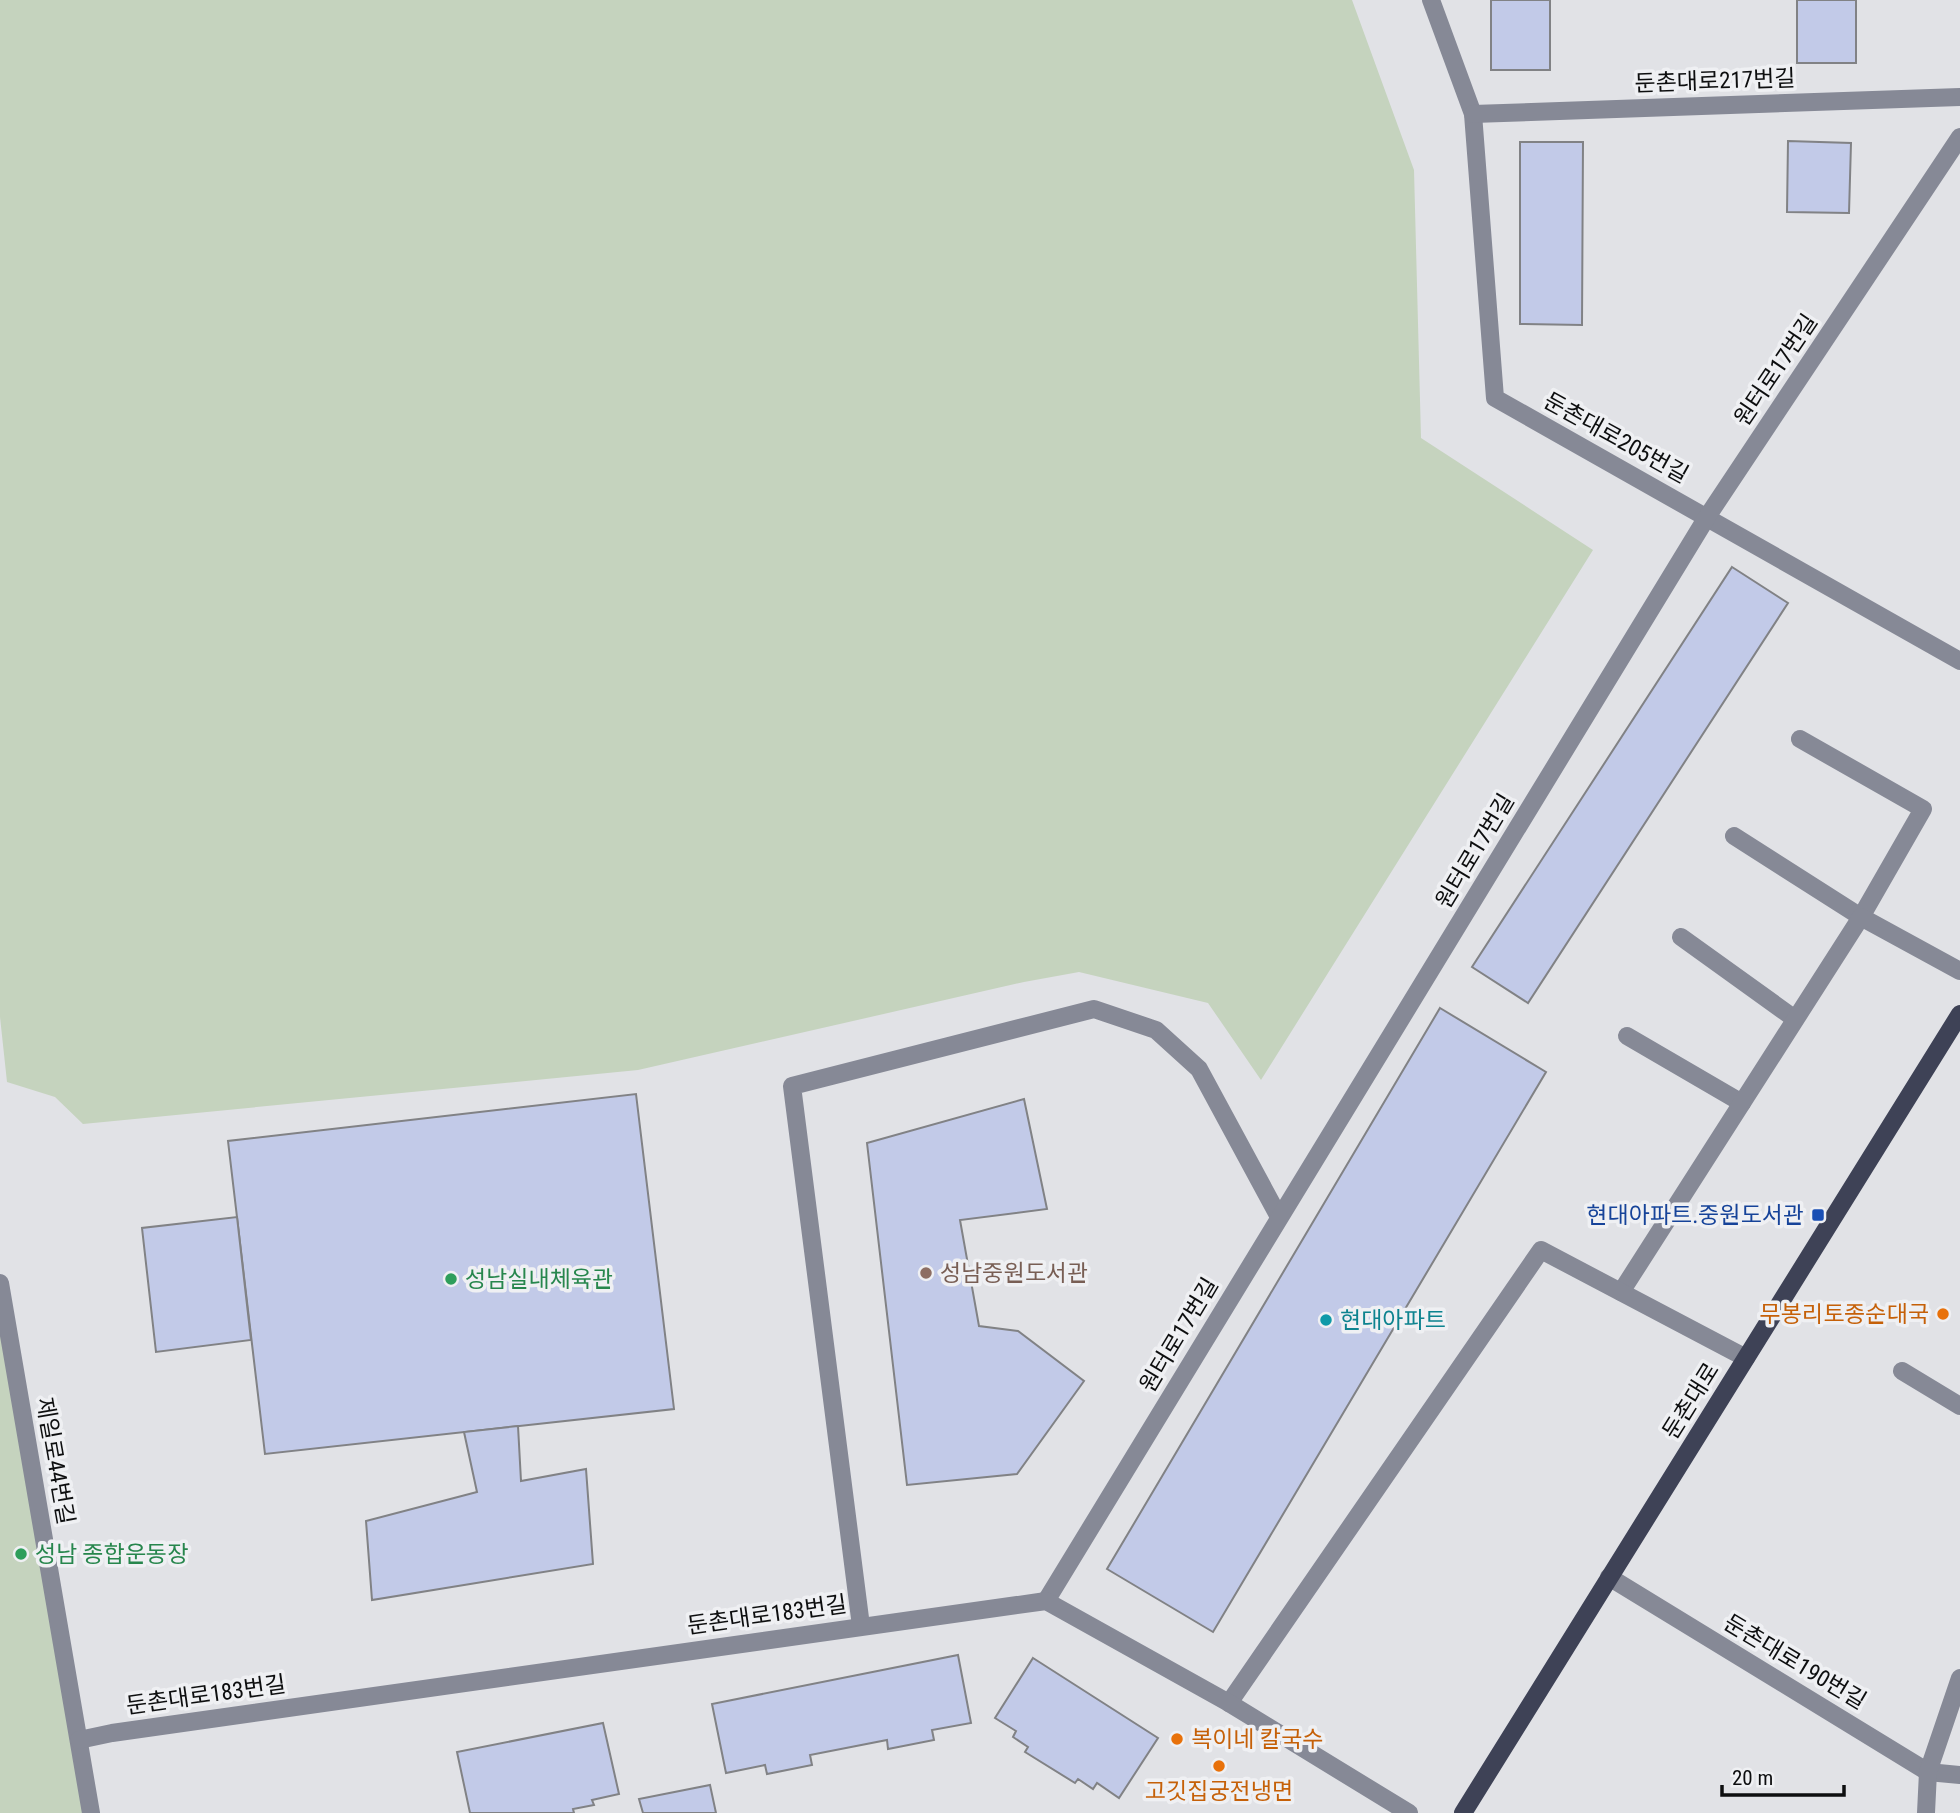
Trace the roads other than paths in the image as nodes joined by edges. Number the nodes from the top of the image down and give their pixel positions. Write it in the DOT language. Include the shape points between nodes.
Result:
graph roads {
  1 [pos="1431,0"];
  2 [pos="1960,97"];
  3 [pos="1473,114"];
  4 [pos="1960,137"];
  5 [pos="1707,517"];
  6 [pos="1960,661"];
  7 [pos="1800,739"];
  8 [pos="1734,836"];
  9 [pos="1861,918"];
  10 [pos="1681,937"];
  11 [pos="1960,971"];
  12 [pos="1960,1014"];
  13 [pos="1795,1019"];
  14 [pos="1628,1036"];
  15 [pos="1742,1103"];
  16 [pos="1279,1217"];
  17 [pos="0,1283"];
  18 [pos="1621,1292"];
  19 [pos="1746,1358"];
  20 [pos="1902,1371"];
  21 [pos="1960,1406"];
  22 [pos="1609,1577"];
  23 [pos="1046,1601"];
  24 [pos="861,1626"];
  25 [pos="1960,1678"];
  26 [pos="1229,1703"];
  27 [pos="79,1740"];
  28 [pos="1928,1772"];
  29 [pos="1960,1775"];
  30 [pos="91,1813"];
  31 [pos="1409,1813"];
  32 [pos="1463,1813"];
  33 [pos="1926,1813"];
  1 -- 3 [label="street"];
  2 -- 3 [label="street, 둔촌대로217번길"];
  3 -- 5 [label="street, 둔촌대로205번길" via="1495,398"];
  4 -- 5 [label="street, 원터로17번길"];
  5 -- 6 [label="street, 둔촌대로205번길"];
  5 -- 16 [label="street, 원터로17번길"];
  7 -- 9 [label="street" via="1923,809"];
  8 -- 9 [label="street"];
  9 -- 11 [label="street"];
  9 -- 13 [label="street"];
  10 -- 13 [label="street"];
  12 -- 19 [label="main road, 둔촌대로"];
  13 -- 15 [label="street"];
  14 -- 15 [label="street"];
  15 -- 18 [label="street"];
  16 -- 23 [label="street, 원터로17번길"];
  16 -- 24 [label="street" via="1199,1069 1156,1030 1094,1009 792,1086"];
  17 -- 27 [label="street, 제일로44번길"];
  18 -- 19 [label="street"];
  18 -- 26 [label="street" via="1541,1250"];
  19 -- 22 [label="main road, 둔촌대로"];
  20 -- 21 [label="street"];
  22 -- 28 [label="street, 둔촌대로190번길"];
  22 -- 32 [label="main road, 둔촌대로"];
  23 -- 24 [label="street, 둔촌대로183번길"];
  23 -- 26 [label="street"];
  24 -- 27 [label="street, 둔촌대로183번길"];
  25 -- 28 [label="street"];
  26 -- 31 [label="street"];
  27 -- 30 [label="street, 제일로44번길"];
  28 -- 29 [label="street, 둔촌대로190번길"];
  28 -- 33 [label="street"];
}
